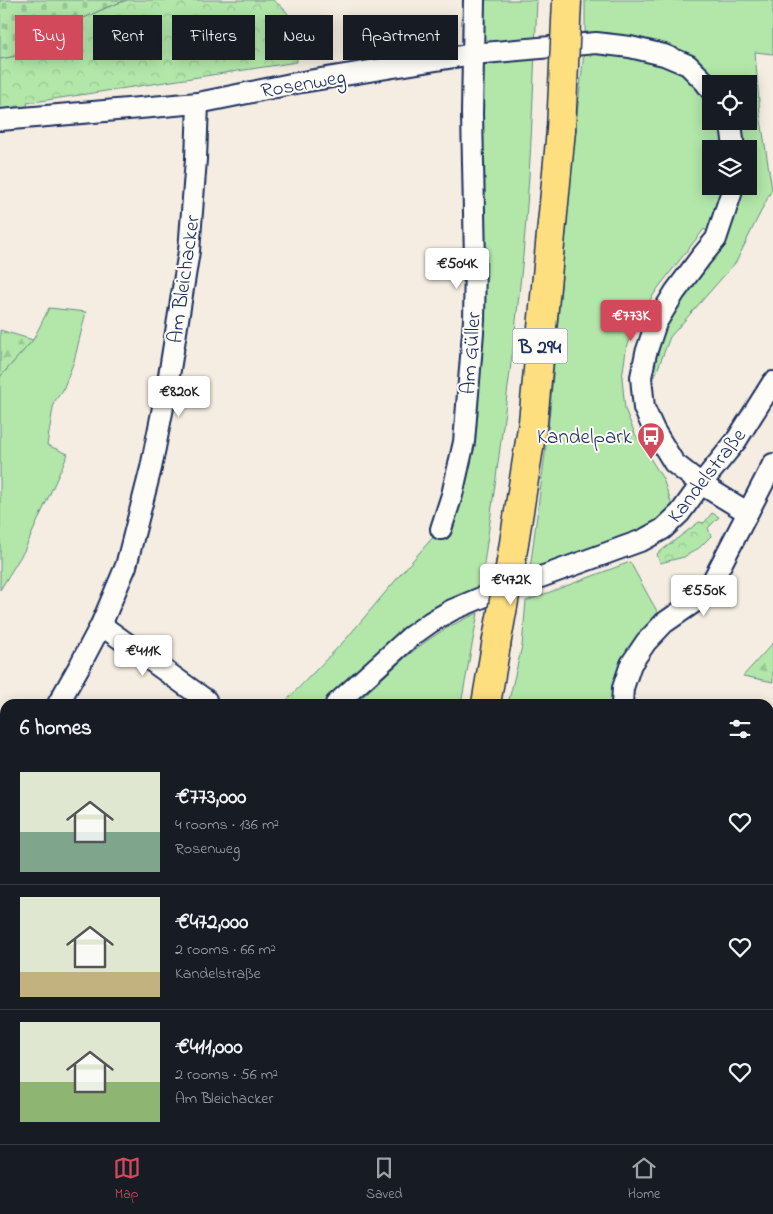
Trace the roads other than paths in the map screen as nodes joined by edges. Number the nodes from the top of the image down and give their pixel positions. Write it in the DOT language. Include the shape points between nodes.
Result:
graph roads {
  1 [pos="474,0"];
  2 [pos="567,0"];
  3 [pos="473,54"];
  4 [pos="702,79"];
  5 [pos="198,103"];
  6 [pos="0,120"];
  7 [pos="731,195"];
  8 [pos="773,382"];
  9 [pos="773,464"];
  10 [pos="701,484"];
  11 [pos="747,512"];
  12 [pos="441,528"];
  13 [pos="101,625"];
  14 [pos="61,699"];
  15 [pos="205,699"];
  16 [pos="342,699"];
  17 [pos="487,699"];
  18 [pos="622,699"];
  1 -- 3 [label="street, Am Güller"];
  2 -- 17 [label="highway, B 294, bridge" via="561,130 533,422"];
  3 -- 4 [label="street, Rosenweg" via="596,44 630,47 688,65"];
  3 -- 5 [label="street, Rosenweg"];
  3 -- 12 [label="street, Am Güller" via="474,320 464,442"];
  5 -- 6 [label="street, Rosenweg"];
  5 -- 13 [label="street, Am Bleichacker" via="189,251 168,382 133,543"];
  7 -- 10 [label="street" via="716,239 675,292 656,323 641,377 644,408 654,430 674,463"];
  8 -- 10 [label="street, Kandelstraße" via="736,440"];
  9 -- 11 [label="street"];
  10 -- 11 [label="street"];
  10 -- 16 [label="street, Kandelstraße" via="680,513 663,529 643,540 472,601 431,622"];
  11 -- 18 [label="street" via="712,582 693,603 664,623 631,664"];
  13 -- 14 [label="street, Am Bleichacker"];
  13 -- 15 [label="street"];
}
